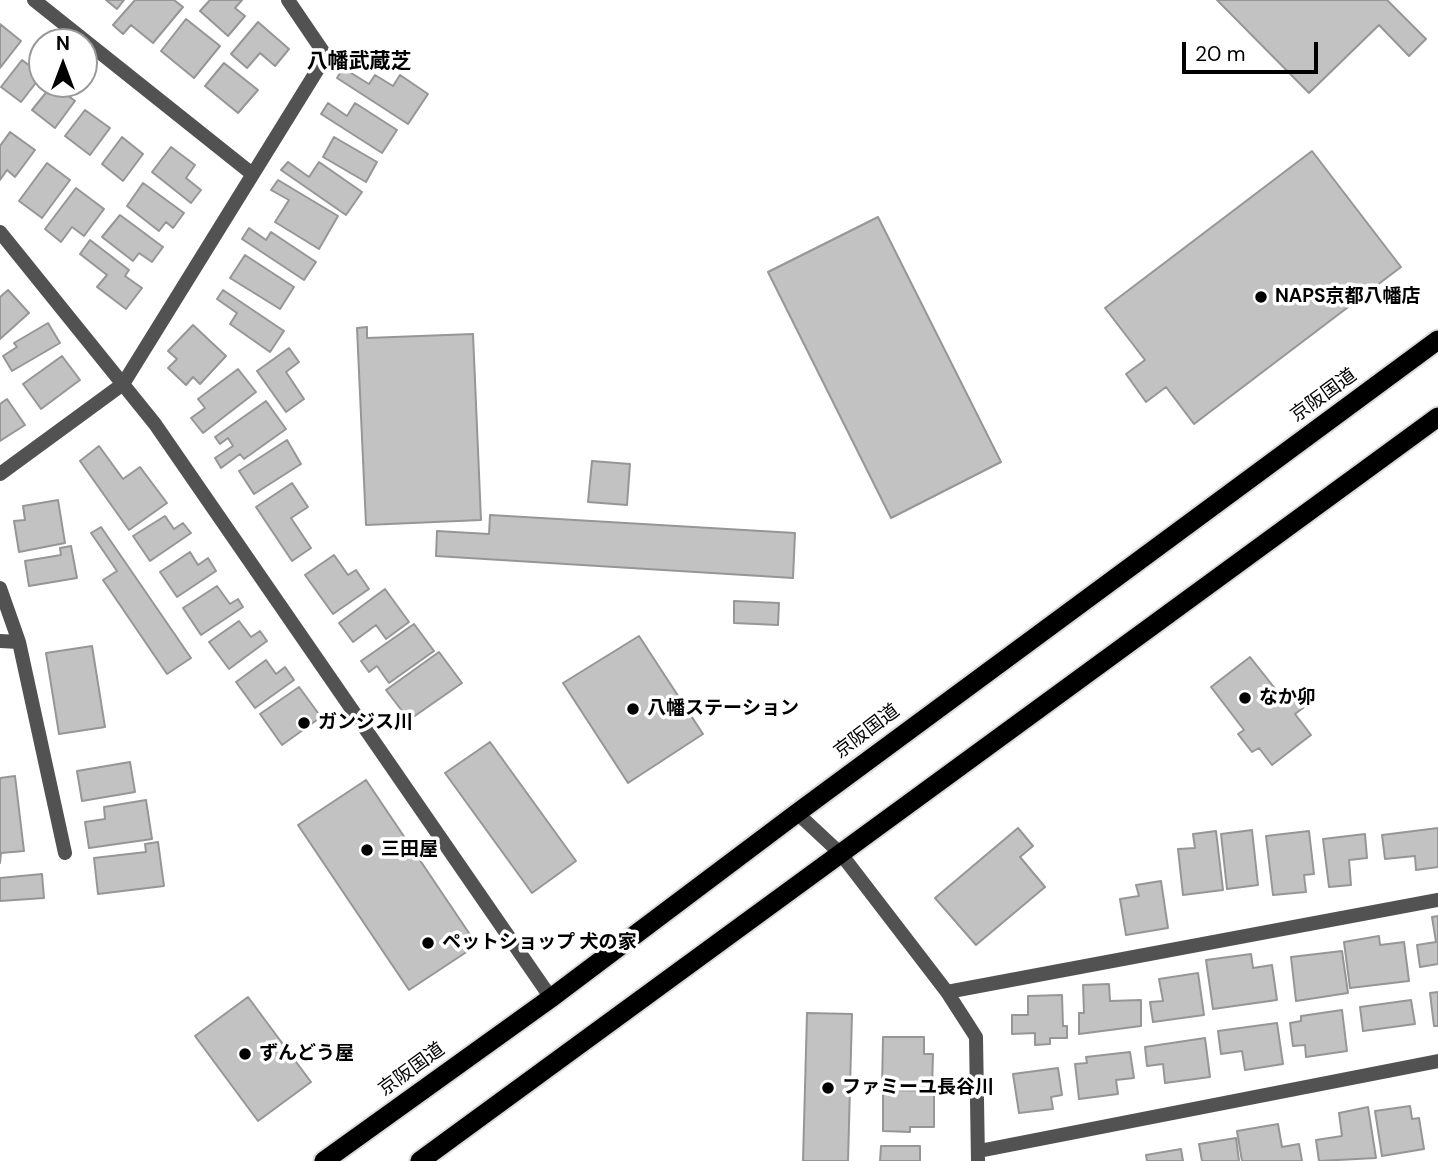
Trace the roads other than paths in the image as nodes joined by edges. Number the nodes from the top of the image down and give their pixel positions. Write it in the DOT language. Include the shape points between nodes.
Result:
graph roads {
  1 [pos="34,0"];
  2 [pos="288,0"];
  3 [pos="251,173"];
  4 [pos="0,232"];
  5 [pos="1438,340"];
  6 [pos="123,384"];
  7 [pos="1438,417"];
  8 [pos="0,474"];
  9 [pos="0,587"];
  10 [pos="0,641"];
  11 [pos="19,642"];
  12 [pos="797,813"];
  13 [pos="65,853"];
  14 [pos="841,854"];
  15 [pos="1438,900"];
  16 [pos="947,992"];
  17 [pos="551,998"];
  18 [pos="1438,1061"];
  19 [pos="979,1156"];
  20 [pos="331,1159"];
  21 [pos="420,1161"];
  1 -- 3 [label="street"];
  2 -- 3 [label="street" via="326,56"];
  3 -- 6 [label="street"];
  4 -- 6 [label="street"];
  5 -- 12 [label="highway, 京阪国道"];
  6 -- 8 [label="street"];
  6 -- 17 [label="street"];
  7 -- 14 [label="highway"];
  9 -- 11 [label="street"];
  10 -- 11 [label="street"];
  11 -- 13 [label="street"];
  12 -- 14 [label="street"];
  12 -- 17 [label="highway, 京阪国道"];
  14 -- 16 [label="street"];
  14 -- 21 [label="highway"];
  15 -- 16 [label="street"];
  16 -- 19 [label="street" via="976,1037"];
  17 -- 20 [label="highway, 京阪国道"];
  18 -- 19 [label="street"];
}
